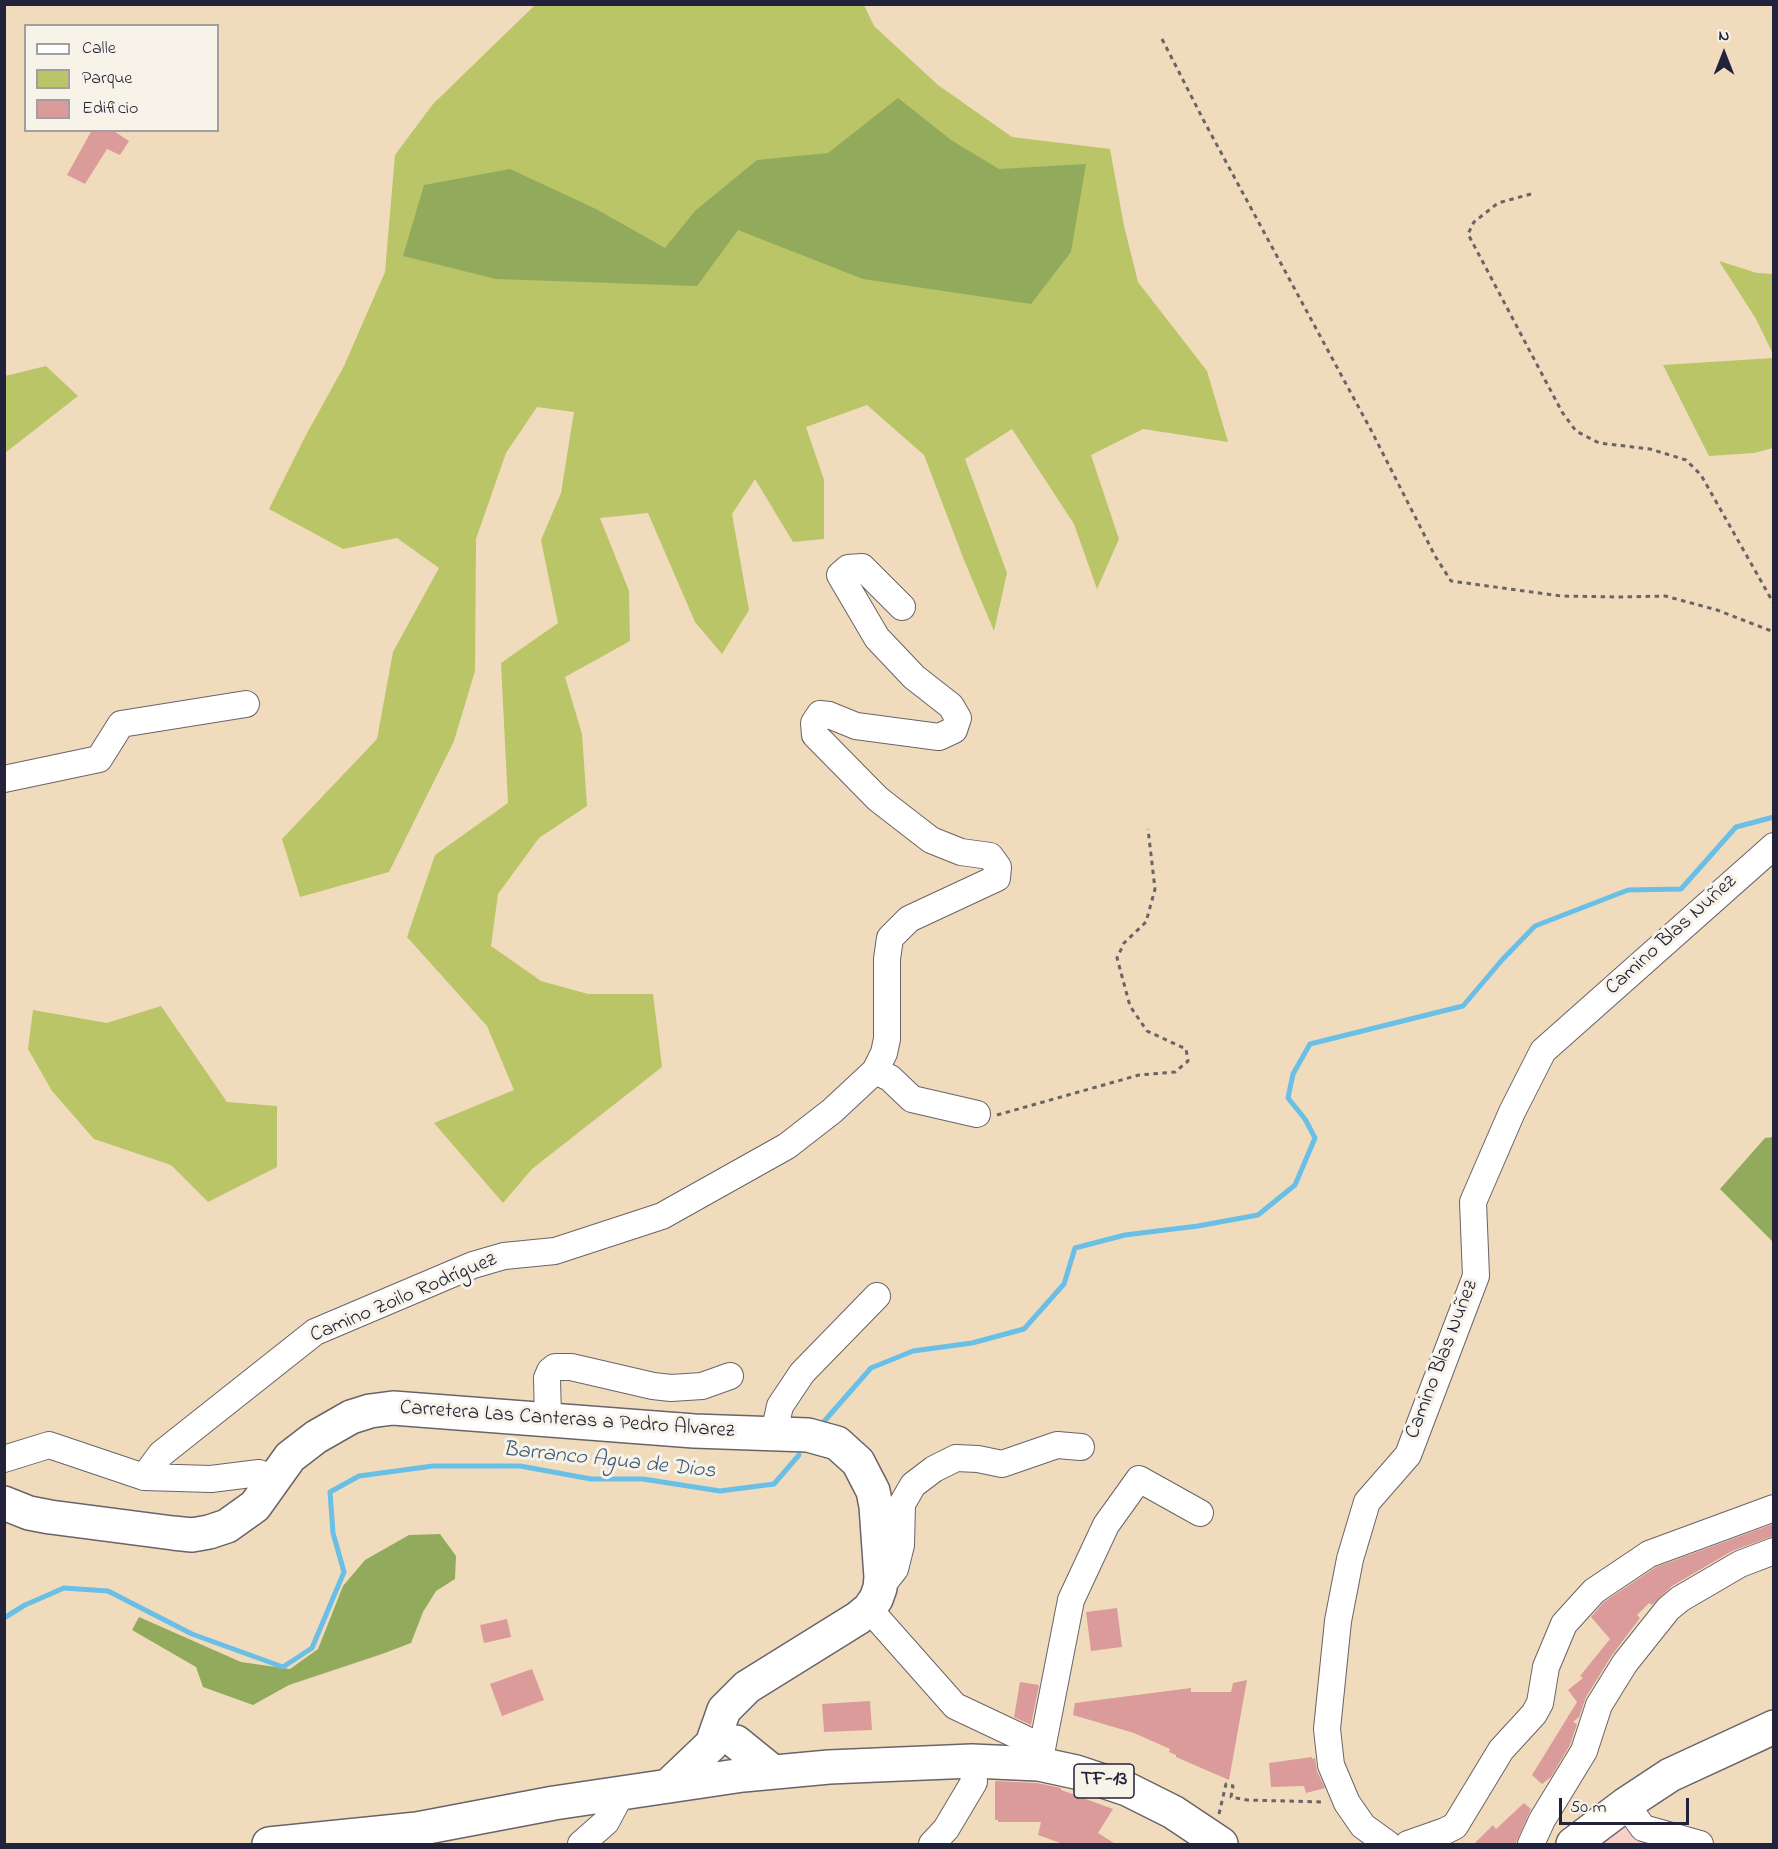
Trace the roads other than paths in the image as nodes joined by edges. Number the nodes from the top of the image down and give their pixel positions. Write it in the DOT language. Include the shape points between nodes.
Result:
graph roads {
  1 [pos="902,607"];
  2 [pos="246,704"];
  3 [pos="4,779"];
  4 [pos="1773,846"];
  5 [pos="875,1071"];
  6 [pos="977,1114"];
  7 [pos="877,1296"];
  8 [pos="730,1376"];
  9 [pos="548,1419"];
  10 [pos="774,1433"];
  11 [pos="1081,1447"];
  12 [pos="4,1459"];
  13 [pos="144,1477"];
  14 [pos="274,1479"];
  15 [pos="4,1503"];
  16 [pos="1773,1508"];
  17 [pos="1200,1514"];
  18 [pos="1773,1551"];
  19 [pos="875,1599"];
  20 [pos="1773,1727"];
  21 [pos="1040,1756"];
  22 [pos="972,1761"];
  23 [pos="734,1763"];
  24 [pos="621,1794"];
  25 [pos="1626,1804"];
  26 [pos="1217,1842"];
  27 [pos="269,1845"];
  28 [pos="581,1845"];
  29 [pos="932,1845"];
  30 [pos="1388,1845"];
  31 [pos="1408,1845"];
  32 [pos="1531,1845"];
  33 [pos="1573,1845"];
  34 [pos="1700,1845"];
  1 -- 5 [label="street, Camino Zoilo Rodríguez" via="862,567 848,568 840,575 877,638 907,671 951,706 958,718 954,730 939,737 929,736 856,726 820,714 814,723 815,735 878,799 931,840 961,852 990,856 998,867 997,878 909,919 890,939 887,1039"];
  2 -- 3 [label="street" via="120,724 99,759"];
  4 -- 30 [label="street, Camino Blas Nuñez" via="1543,1051 1473,1203 1476,1276 1408,1455 1366,1502 1338,1621 1327,1729 1331,1765 1347,1803 1363,1826"];
  5 -- 6 [label="street" via="890,1078 912,1099"];
  5 -- 13 [label="street, Camino Zoilo Rodríguez" via="788,1146 662,1216 555,1251 504,1256 473,1264 315,1332 161,1454"];
  7 -- 10 [label="street" via="802,1373 780,1406"];
  8 -- 9 [label="street" via="702,1386 671,1388 555,1367 547,1378"];
  9 -- 10 [label="main road, Carretera Las Canteras a Pedro Alvarez"];
  9 -- 14 [label="main road, Carretera Las Canteras a Pedro Alvarez" via="412,1409 370,1411 335,1425 301,1447"];
  10 -- 19 [label="main road, Carretera Las Canteras a Pedro Alvarez" via="823,1437 837,1443 858,1462 876,1506 881,1564"];
  11 -- 19 [label="street" via="1057,1445 1002,1464 956,1458 933,1469 913,1485 902,1504 901,1545 895,1569"];
  12 -- 13 [label="street" via="49,1445"];
  13 -- 14 [label="street" via="212,1479 259,1473"];
  14 -- 15 [label="main road, Carretera Las Canteras a Pedro Alvarez" via="242,1517 227,1526 192,1535 50,1517"];
  16 -- 31 [label="street" via="1649,1554 1594,1591 1564,1624 1546,1667 1540,1703 1534,1714 1501,1750 1455,1826"];
  17 -- 21 [label="street" via="1139,1479 1106,1525 1071,1600"];
  18 -- 32 [label="street" via="1713,1579 1661,1616 1599,1705 1584,1751"];
  19 -- 21 [label="street" via="955,1706"];
  19 -- 23 [label="main road" via="858,1618 747,1687 738,1698"];
  20 -- 25 [label="main road" via="1670,1775"];
  21 -- 22 [label="main road, TF-13"];
  21 -- 26 [label="main road, TF-13" via="1127,1789 1173,1812"];
  22 -- 23 [label="main road, TF-13" via="830,1767"];
  22 -- 29 [label="street" via="974,1782"];
  23 -- 24 [label="main road" via="668,1786"];
  24 -- 27 [label="main road" via="417,1829"];
  24 -- 28 [label="street" via="606,1822"];
  25 -- 33 [label="main road"];
  25 -- 34 [label="street" via="1643,1828"];
}
